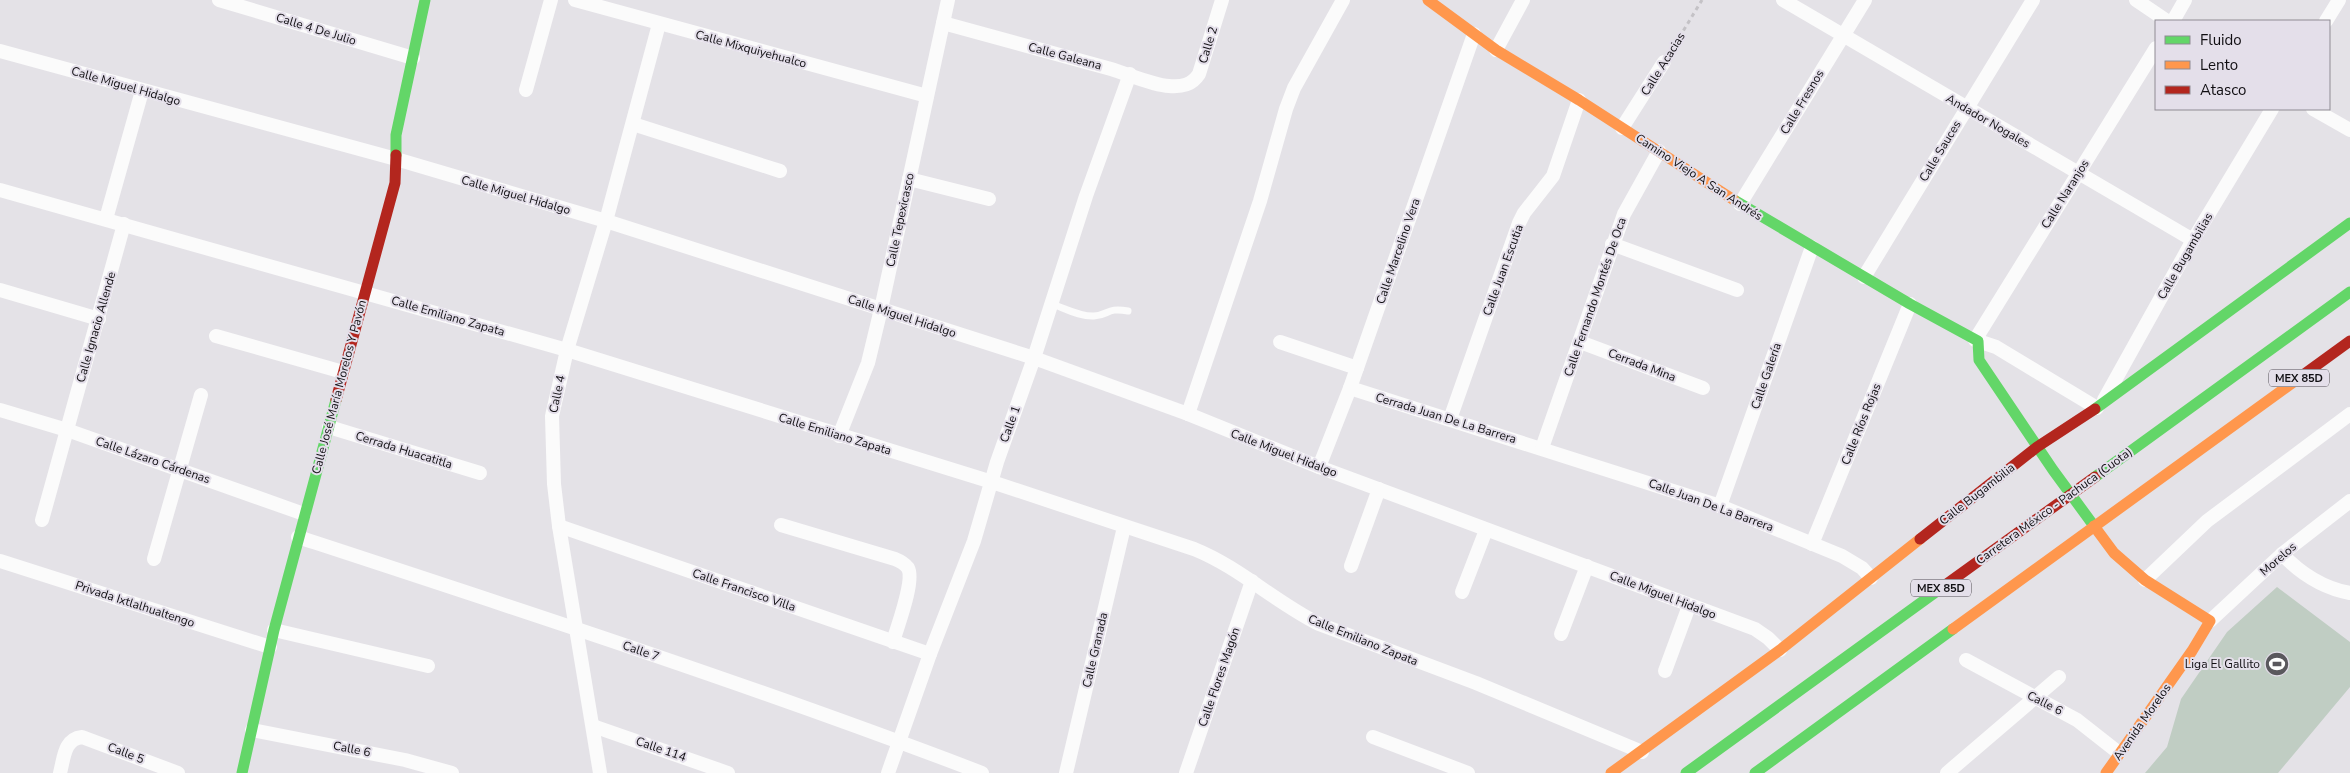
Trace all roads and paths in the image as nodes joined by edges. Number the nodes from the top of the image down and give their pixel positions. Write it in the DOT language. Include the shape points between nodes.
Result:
graph roads {
  1 [pos="220,0"];
  2 [pos="425,0"];
  3 [pos="551,0"];
  4 [pos="575,0"];
  5 [pos="948,0"];
  6 [pos="1222,0"];
  7 [pos="1343,0"];
  8 [pos="1428,0"];
  9 [pos="1523,0"];
  10 [pos="1702,0"];
  11 [pos="1783,0"];
  12 [pos="1865,0"];
  13 [pos="2033,0"];
  14 [pos="2136,0"];
  15 [pos="2185,0"];
  16 [pos="2339,0"];
  17 [pos="2166,20"];
  18 [pos="2174,20"];
  19 [pos="2327,20"];
  20 [pos="944,23"];
  21 [pos="659,24"];
  22 [pos="1474,34"];
  23 [pos="1842,36"];
  24 [pos="1496,50"];
  25 [pos="2155,50"];
  26 [pos="0,51"];
  27 [pos="413,58"];
  28 [pos="1664,62"];
  29 [pos="1130,74"];
  30 [pos="1187,85"];
  31 [pos="526,90"];
  32 [pos="142,91"];
  33 [pos="927,96"];
  34 [pos="1579,100"];
  35 [pos="1966,108"];
  36 [pos="2271,110"];
  37 [pos="2315,110"];
  38 [pos="633,124"];
  39 [pos="1622,128"];
  40 [pos="2350,130"];
  41 [pos="1659,151"];
  42 [pos="396,159"];
  43 [pos="780,171"];
  44 [pos="2078,174"];
  45 [pos="909,180"];
  46 [pos="0,190"];
  47 [pos="989,200"];
  48 [pos="1740,204"];
  49 [pos="106,219"];
  50 [pos="606,221"];
  51 [pos="2350,223"];
  52 [pos="124,224"];
  53 [pos="2193,240"];
  54 [pos="1612,244"];
  55 [pos="1812,247"];
  56 [pos="1864,277"];
  57 [pos="0,290"];
  58 [pos="1737,290"];
  59 [pos="364,292"];
  60 [pos="2350,292"];
  61 [pos="1052,304"];
  62 [pos="1910,304"];
  63 [pos="881,310"];
  64 [pos="1128,312"];
  65 [pos="99,319"];
  66 [pos="216,336"];
  67 [pos="1976,340"];
  68 [pos="2350,341"];
  69 [pos="1280,342"];
  70 [pos="1580,342"];
  71 [pos="567,350"];
  72 [pos="1034,358"];
  73 [pos="1357,368"];
  74 [pos="343,372"];
  75 [pos="1350,388"];
  76 [pos="1704,388"];
  77 [pos="201,395"];
  78 [pos="2099,407"];
  79 [pos="0,410"];
  80 [pos="1188,414"];
  81 [pos="2350,414"];
  82 [pos="1450,419"];
  83 [pos="329,427"];
  84 [pos="67,430"];
  85 [pos="839,436"];
  86 [pos="2038,447"];
  87 [pos="1542,448"];
  88 [pos="1319,467"];
  89 [pos="180,469"];
  90 [pos="480,473"];
  91 [pos="992,482"];
  92 [pos="1379,490"];
  93 [pos="2350,501"];
  94 [pos="1720,506"];
  95 [pos="304,514"];
  96 [pos="42,520"];
  97 [pos="781,525"];
  98 [pos="559,526"];
  99 [pos="1124,527"];
  100 [pos="1486,530"];
  101 [pos="298,537"];
  102 [pos="1812,544"];
  103 [pos="2282,554"];
  104 [pos="154,559"];
  105 [pos="0,561"];
  106 [pos="1351,566"];
  107 [pos="1587,566"];
  108 [pos="1871,578"];
  109 [pos="2145,580"];
  110 [pos="1252,581"];
  111 [pos="1462,592"];
  112 [pos="2350,594"];
  113 [pos="1689,606"];
  114 [pos="2210,621"];
  115 [pos="577,629"];
  116 [pos="274,630"];
  117 [pos="1561,634"];
  118 [pos="893,642"];
  119 [pos="270,647"];
  120 [pos="1780,650"];
  121 [pos="930,654"];
  122 [pos="1966,660"];
  123 [pos="428,666"];
  124 [pos="1665,671"];
  125 [pos="2059,677"];
  126 [pos="2036,699"];
  127 [pos="593,726"];
  128 [pos="252,730"];
  129 [pos="1373,737"];
  130 [pos="899,741"];
  131 [pos="1642,752"];
  132 [pos="2119,754"];
  133 [pos="60,773"];
  134 [pos="178,773"];
  135 [pos="242,773"];
  136 [pos="452,773"];
  137 [pos="600,773"];
  138 [pos="728,773"];
  139 [pos="888,773"];
  140 [pos="982,773"];
  141 [pos="1066,773"];
  142 [pos="1186,773"];
  143 [pos="1468,773"];
  144 [pos="1611,773"];
  145 [pos="1686,773"];
  146 [pos="1755,773"];
  147 [pos="1947,773"];
  148 [pos="2106,773"];
  1 -- 27 [label="street, Calle 4 De Julio"];
  2 -- 27 [label="main road, Calle José María Morelos Y Pavón"];
  3 -- 31 [label="street"];
  4 -- 21 [label="street, Calle Mixquiyehualco"];
  5 -- 20 [label="street, Calle Tepexicasco"];
  6 -- 30 [label="street, Calle 2" via="1199,74"];
  7 -- 80 [label="street" via="1294,88 1260,201"];
  8 -- 22 [label="main road, Camino Viejo A San Andrés"];
  9 -- 24 [label="street"];
  10 -- 28 [label="path, Calle Acacias"];
  11 -- 23 [label="street, Andador Nogales"];
  12 -- 23 [label="street, Calle Fresnos"];
  13 -- 35 [label="street, Calle Sauces"];
  14 -- 17 [label="street"];
  15 -- 18 [label="street"];
  16 -- 19 [label="street"];
  20 -- 29 [label="street, Calle Galeana"];
  20 -- 33 [label="street, Calle Tepexicasco"];
  21 -- 33 [label="street, Calle Mixquiyehualco"];
  21 -- 38 [label="street, Calle 4"];
  22 -- 24 [label="main road, Camino Viejo A San Andrés"];
  22 -- 73 [label="street, Calle Marcelino Vera"];
  23 -- 35 [label="street, Andador Nogales"];
  23 -- 48 [label="street, Calle Fresnos"];
  24 -- 34 [label="main road, Camino Viejo A San Andrés"];
  25 -- 44 [label="street, Calle Naranjos"];
  26 -- 32 [label="street, Calle Miguel Hidalgo"];
  27 -- 42 [label="main road, Calle José María Morelos Y Pavón" via="396,135"];
  28 -- 39 [label="street, Calle Acacias"];
  29 -- 30 [label="street, Calle Galeana" via="1167,86"];
  29 -- 61 [label="street, Calle 1"];
  32 -- 42 [label="street, Calle Miguel Hidalgo"];
  32 -- 49 [label="street"];
  33 -- 45 [label="street, Calle Tepexicasco"];
  34 -- 39 [label="main road, Camino Viejo A San Andrés"];
  34 -- 82 [label="street, Calle Juan Escutia" via="1554,176 1524,213"];
  35 -- 44 [label="street, Andador Nogales"];
  35 -- 56 [label="street, Calle Sauces"];
  36 -- 53 [label="street, Calle Bugambilias"];
  37 -- 40 [label="street"];
  38 -- 43 [label="street"];
  38 -- 50 [label="street, Calle 4"];
  39 -- 41 [label="main road, Camino Viejo A San Andrés"];
  41 -- 48 [label="main road, Camino Viejo A San Andrés"];
  41 -- 54 [label="street, Calle Fernando Montés De Oca" via="1624,214"];
  42 -- 50 [label="street, Calle Miguel Hidalgo"];
  42 -- 59 [label="main road, Calle José María Morelos Y Pavón" via="395,182"];
  44 -- 53 [label="street, Andador Nogales"];
  44 -- 67 [label="street, Calle Naranjos"];
  45 -- 47 [label="street"];
  45 -- 63 [label="street, Calle Tepexicasco"];
  46 -- 49 [label="street, Calle Emiliano Zapata"];
  48 -- 55 [label="main road, Camino Viejo A San Andrés"];
  49 -- 52 [label="street, Calle Emiliano Zapata"];
  50 -- 63 [label="street, Calle Miguel Hidalgo"];
  50 -- 71 [label="street, Calle 4"];
  51 -- 78 [label="main road, Calle Bugambilia"];
  52 -- 59 [label="street, Calle Emiliano Zapata"];
  52 -- 65 [label="street, Calle Ignacio Allende"];
  53 -- 78 [label="street, Calle Bugambilias"];
  54 -- 58 [label="street"];
  54 -- 70 [label="street, Calle Fernando Montés De Oca"];
  55 -- 56 [label="main road, Camino Viejo A San Andrés"];
  55 -- 94 [label="street, Calle Galería"];
  56 -- 62 [label="main road, Camino Viejo A San Andrés"];
  57 -- 65 [label="street"];
  59 -- 71 [label="street, Calle Emiliano Zapata"];
  59 -- 74 [label="main road, Calle José María Morelos Y Pavón"];
  60 -- 145 [label="main road, Carretera México - Pachuca (Cuota) / MEX 85D"];
  61 -- 64 [label="lane" via="1088,316 1112,309"];
  61 -- 72 [label="street, Calle 1"];
  62 -- 67 [label="main road, Camino Viejo A San Andrés"];
  62 -- 102 [label="street, Calle Ríos Rojas"];
  63 -- 72 [label="street, Calle Miguel Hidalgo"];
  63 -- 85 [label="street, Calle Tepexicasco" via="868,363"];
  65 -- 84 [label="street, Calle Ignacio Allende"];
  66 -- 74 [label="street"];
  67 -- 78 [label="street, Camino Viejo A San Andrés" via="1996,347"];
  67 -- 86 [label="main road" via="1979,360"];
  68 -- 146 [label="main road, MEX 85D"];
  69 -- 73 [label="street"];
  70 -- 76 [label="street, Cerrada Mina"];
  70 -- 87 [label="street, Calle Fernando Montés De Oca"];
  71 -- 85 [label="street, Calle Emiliano Zapata"];
  71 -- 98 [label="street, Calle 4" via="551,424"];
  72 -- 80 [label="street, Calle Miguel Hidalgo"];
  72 -- 91 [label="street, Calle 1"];
  73 -- 75 [label="street, Calle Marcelino Vera"];
  74 -- 83 [label="main road, Calle José María Morelos Y Pavón"];
  75 -- 82 [label="street, Cerrada Juan De La Barrera"];
  75 -- 88 [label="street, Calle Marcelino Vera"];
  77 -- 89 [label="street"];
  78 -- 86 [label="main road, Calle Bugambilia"];
  79 -- 84 [label="street, Calle Lázaro Cárdenas"];
  80 -- 88 [label="street, Calle Miguel Hidalgo"];
  81 -- 109 [label="street" via="2207,521"];
  82 -- 87 [label="street, Cerrada Juan De La Barrera"];
  83 -- 90 [label="street, Cerrada Huacatitla"];
  83 -- 95 [label="main road, Calle José María Morelos Y Pavón"];
  84 -- 89 [label="street, Calle Lázaro Cárdenas"];
  84 -- 96 [label="street, Calle Ignacio Allende"];
  85 -- 91 [label="street, Calle Emiliano Zapata"];
  86 -- 108 [label="main road, Calle Bugambilia"];
  86 -- 109 [label="main road" via="2114,554"];
  87 -- 94 [label="street, Calle Juan De La Barrera"];
  88 -- 92 [label="street, Calle Miguel Hidalgo"];
  89 -- 95 [label="street, Calle Lázaro Cárdenas"];
  89 -- 104 [label="street"];
  91 -- 99 [label="street, Calle Emiliano Zapata"];
  91 -- 121 [label="street, Calle 1" via="974,541"];
  92 -- 100 [label="street, Calle Miguel Hidalgo"];
  92 -- 106 [label="street"];
  93 -- 103 [label="street, Morelos"];
  94 -- 102 [label="street, Calle Juan De La Barrera"];
  95 -- 101 [label="main road, Calle José María Morelos Y Pavón"];
  97 -- 118 [label="street" via="895,559 908,568 910,582"];
  98 -- 115 [label="street, Calle 4"];
  98 -- 118 [label="street, Calle Francisco Villa"];
  99 -- 110 [label="street, Calle Emiliano Zapata" via="1216,558"];
  99 -- 141 [label="street, Calle Granada"];
  100 -- 107 [label="street, Calle Miguel Hidalgo"];
  100 -- 111 [label="street"];
  101 -- 115 [label="street, Calle 7"];
  101 -- 116 [label="main road, Calle José María Morelos Y Pavón"];
  102 -- 108 [label="street, Calle Juan De La Barrera" via="1852,560"];
  103 -- 112 [label="street" via="2311,578"];
  103 -- 114 [label="street, Morelos"];
  105 -- 119 [label="street, Privada Ixtlalhualtengo"];
  107 -- 113 [label="street, Calle Miguel Hidalgo"];
  107 -- 117 [label="street"];
  108 -- 120 [label="main road, Calle Bugambilia"];
  109 -- 114 [label="main road"];
  110 -- 131 [label="street, Calle Emiliano Zapata" via="1297,613 1319,624 1476,683"];
  110 -- 142 [label="street, Calle Flores Magón"];
  113 -- 120 [label="street, Calle Miguel Hidalgo" via="1755,629"];
  113 -- 124 [label="street"];
  114 -- 132 [label="main road, Avenida Morelos"];
  115 -- 127 [label="street, Calle 4"];
  115 -- 130 [label="street, Calle 7"];
  116 -- 119 [label="main road, Calle José María Morelos Y Pavón"];
  116 -- 123 [label="street"];
  118 -- 121 [label="street, Calle Francisco Villa"];
  119 -- 128 [label="main road, Calle José María Morelos Y Pavón"];
  120 -- 131 [label="main road, Calle Bugambilia"];
  121 -- 130 [label="street, Calle 1"];
  122 -- 126 [label="street, Calle 6"];
  125 -- 126 [label="street"];
  126 -- 132 [label="street, Calle 6" via="2077,720"];
  126 -- 147 [label="street"];
  127 -- 137 [label="street, Calle 4"];
  127 -- 138 [label="street, Calle 114"];
  128 -- 135 [label="main road, Calle José María Morelos Y Pavón"];
  128 -- 136 [label="street, Calle 6" via="405,760"];
  129 -- 143 [label="street"];
  130 -- 139 [label="street, Calle 1"];
  130 -- 140 [label="street, Calle 7"];
  131 -- 144 [label="main road, Calle Bugambilia"];
  132 -- 148 [label="main road, Avenida Morelos"];
  133 -- 134 [label="street, Calle 5" via="66,748 74,738 89,738"];
}
